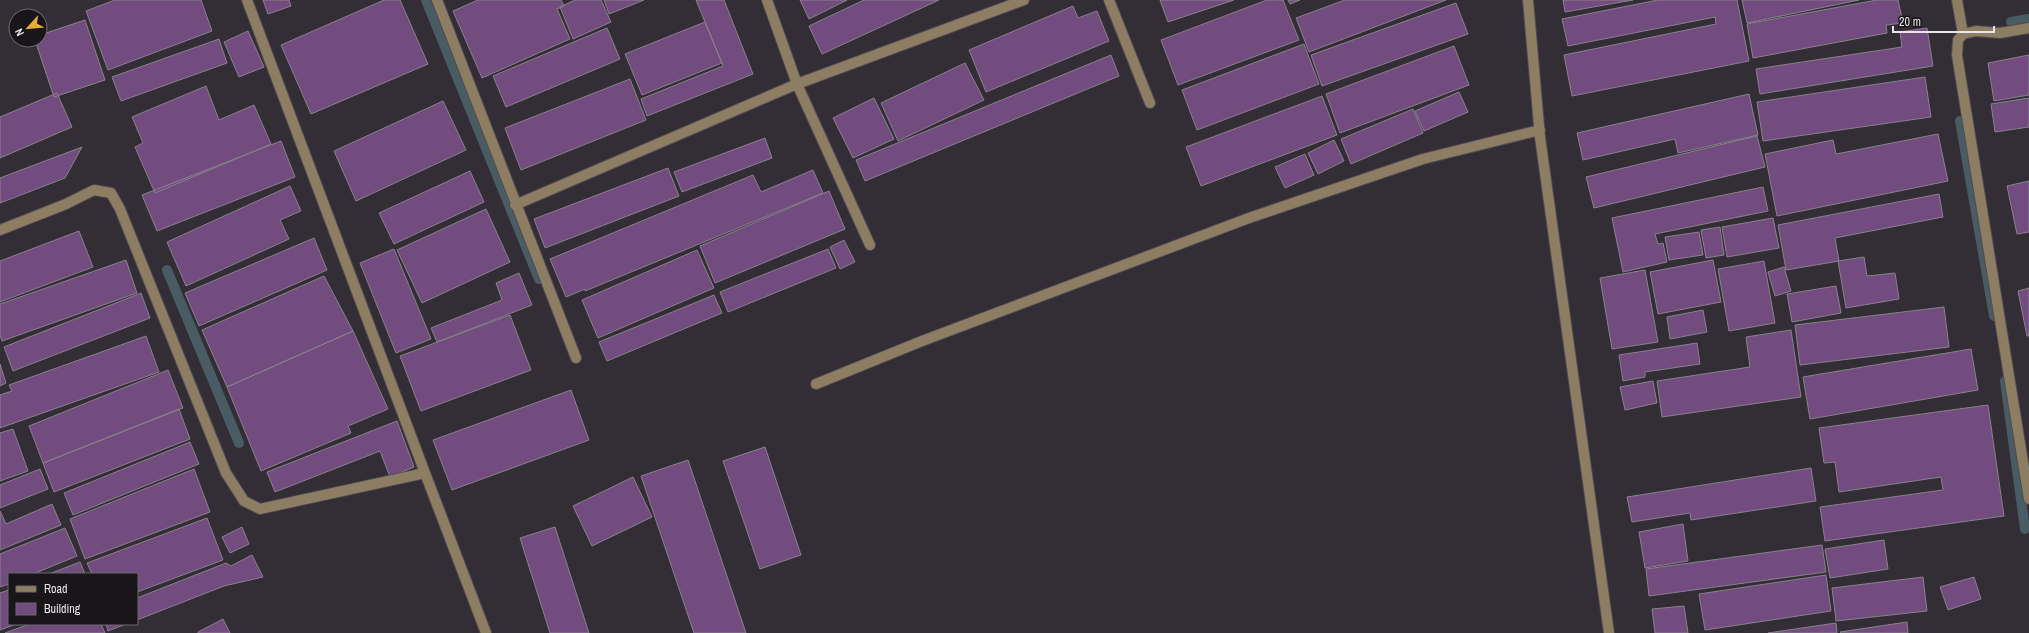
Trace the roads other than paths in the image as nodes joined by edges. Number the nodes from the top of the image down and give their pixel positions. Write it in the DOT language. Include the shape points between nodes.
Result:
graph roads {
  1 [pos="247,0"];
  2 [pos="437,0"];
  3 [pos="767,0"];
  4 [pos="1024,0"];
  5 [pos="1109,0"];
  6 [pos="1528,0"];
  7 [pos="1957,0"];
  8 [pos="2029,28"];
  9 [pos="1964,34"];
  10 [pos="797,84"];
  11 [pos="1150,103"];
  12 [pos="1540,130"];
  13 [pos="515,205"];
  14 [pos="0,230"];
  15 [pos="870,246"];
  16 [pos="576,358"];
  17 [pos="816,384"];
  18 [pos="426,472"];
  19 [pos="2029,499"];
  20 [pos="486,633"];
  21 [pos="1609,633"];
  1 -- 18 [label="street"];
  2 -- 13 [label="street"];
  3 -- 10 [label="street"];
  4 -- 10 [label="street"];
  5 -- 11 [label="street"];
  6 -- 12 [label="street"];
  7 -- 9 [label="street"];
  8 -- 9 [label="street" via="2000,33 1976,31"];
  9 -- 19 [label="street" via="1958,40 1957,55"];
  10 -- 13 [label="street"];
  10 -- 15 [label="street"];
  12 -- 17 [label="street" via="1423,159 1249,218 922,341"];
  12 -- 21 [label="street"];
  13 -- 16 [label="street"];
  14 -- 18 [label="street" via="94,190 111,193 120,209 226,473 244,501 260,509"];
  18 -- 20 [label="street"];
}
